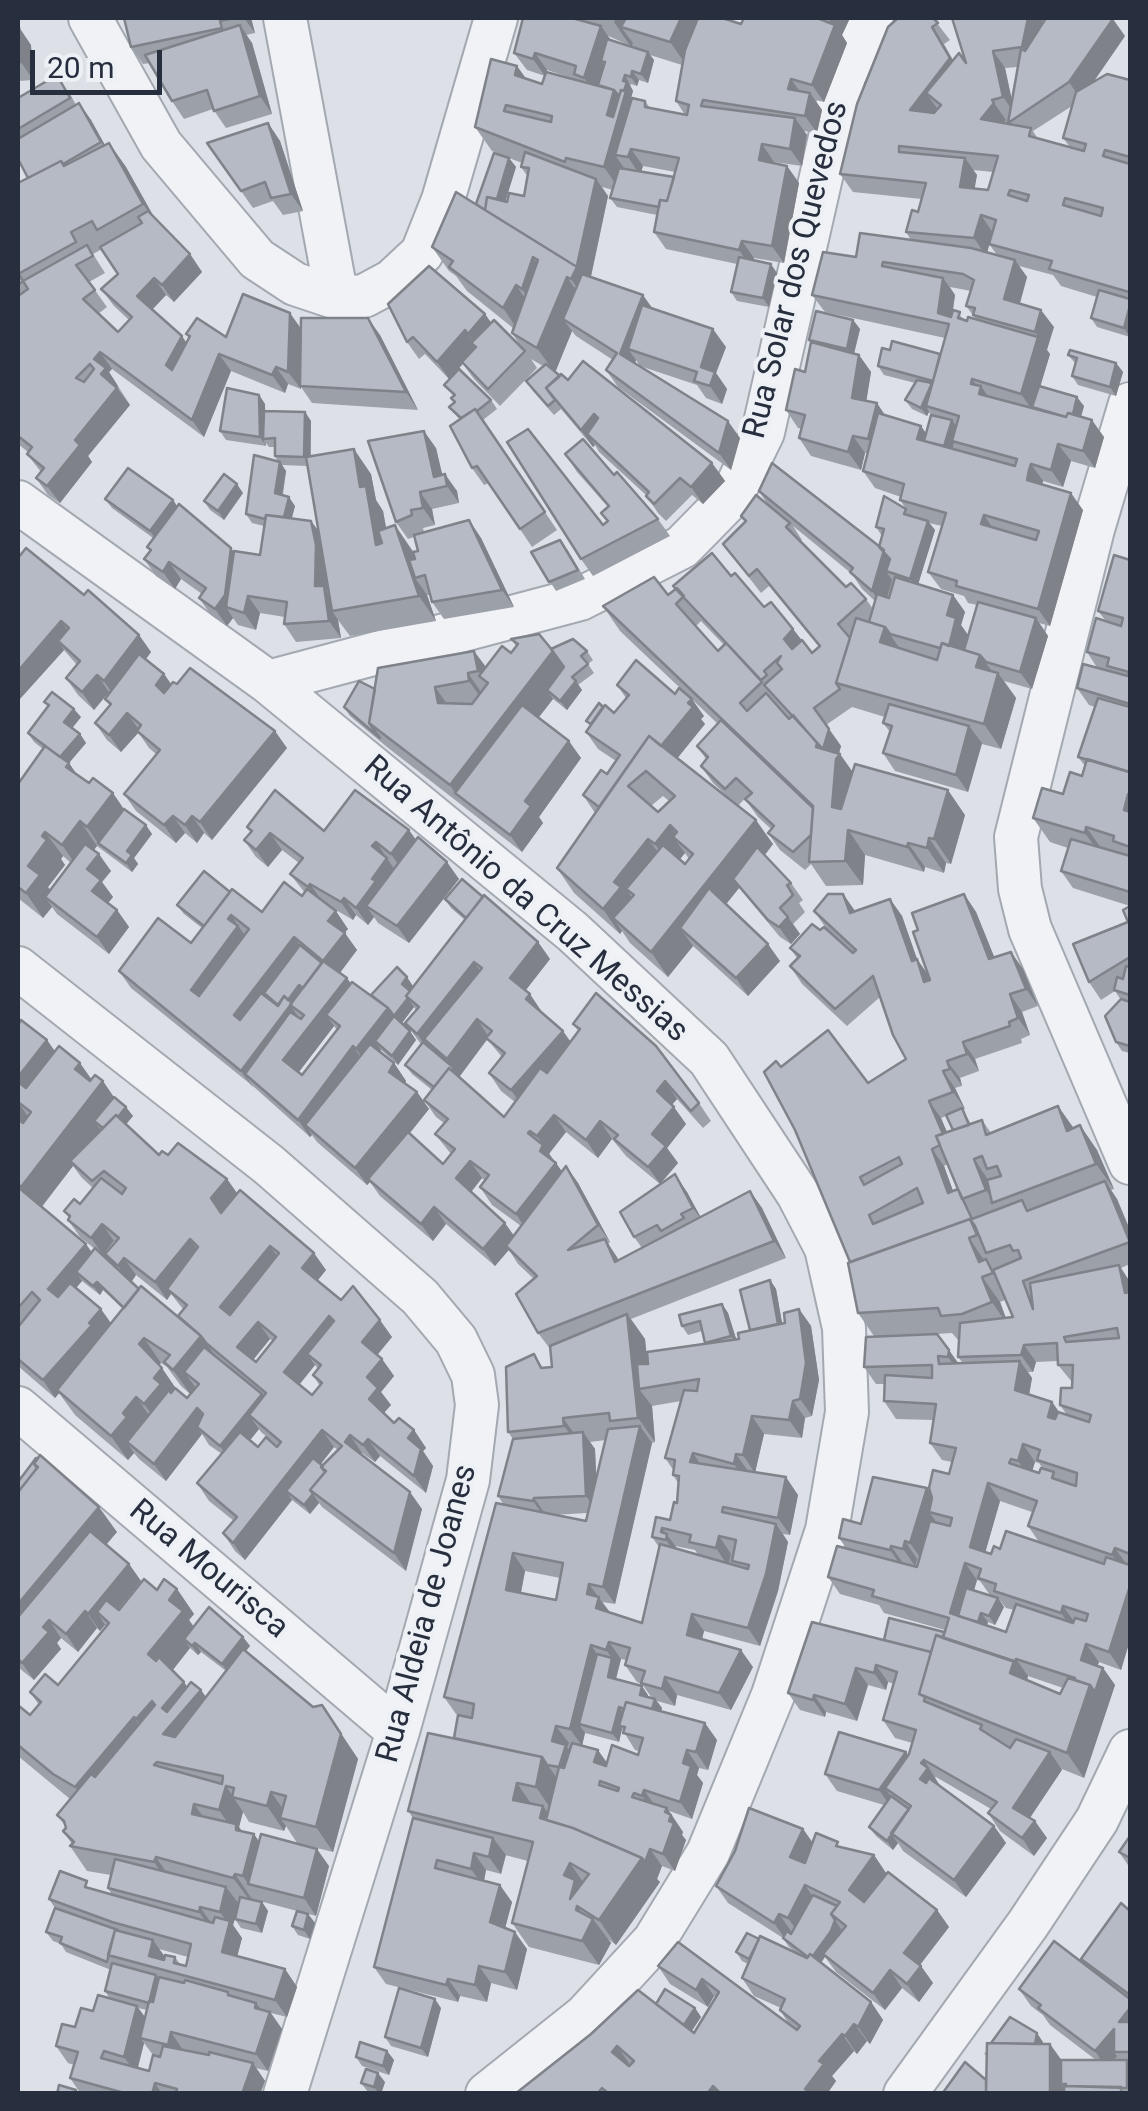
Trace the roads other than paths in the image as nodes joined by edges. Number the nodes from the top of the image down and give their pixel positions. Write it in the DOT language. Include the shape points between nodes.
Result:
graph roads {
  1 [pos="90,18"];
  2 [pos="285,18"];
  3 [pos="496,18"];
  4 [pos="872,18"];
  5 [pos="336,298"];
  6 [pos="1130,404"];
  7 [pos="18,502"];
  8 [pos="268,682"];
  9 [pos="18,968"];
  10 [pos="1130,1163"];
  11 [pos="18,1408"];
  12 [pos="398,1731"];
  13 [pos="1130,1751"];
  14 [pos="285,2094"];
  15 [pos="488,2094"];
  16 [pos="906,2094"];
  1 -- 5 [label="street" via="161,144 257,259 295,284"];
  2 -- 5 [label="street"];
  3 -- 5 [label="street" via="422,253 364,296"];
  4 -- 8 [label="street, Rua Solar dos Quevedos" via="844,76 763,432 732,496 682,548 580,599"];
  6 -- 10 [label="street" via="1016,838 1030,929"];
  7 -- 8 [label="street, Rua Antônio da Cruz Messias"];
  8 -- 15 [label="street, Rua Antônio da Cruz Messias" via="573,932 709,1058 826,1248 844,1328 846,1412 828,1530 708,1853 654,1941 585,2016"];
  9 -- 12 [label="street, Rua Aldeia de Joanes" via="269,1166 420,1297 456,1340 473,1375 477,1405 468,1480"];
  11 -- 12 [label="street, Rua Mourisca"];
  12 -- 14 [label="street, Rua Aldeia de Joanes"];
  13 -- 16 [label="street" via="1097,1820"];
}
